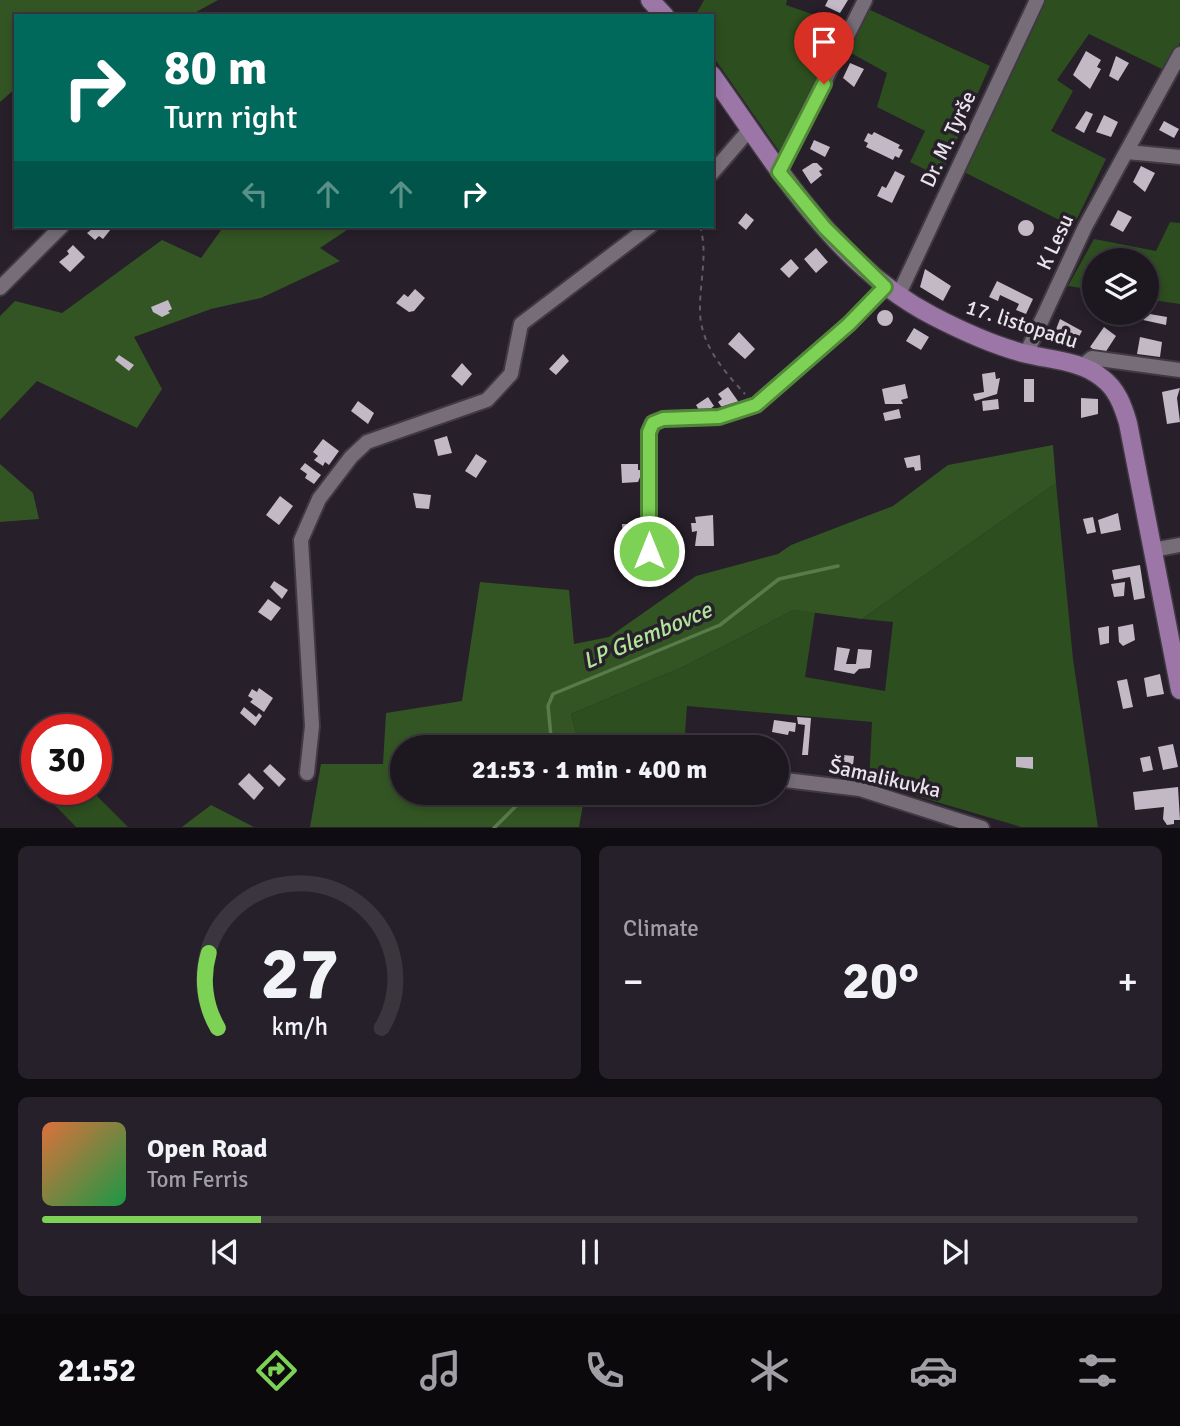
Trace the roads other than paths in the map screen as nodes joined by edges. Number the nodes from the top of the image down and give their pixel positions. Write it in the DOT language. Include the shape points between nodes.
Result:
graph roads {
  1 [pos="650,0"];
  2 [pos="865,0"];
  3 [pos="1037,0"];
  4 [pos="662,14"];
  5 [pos="1180,54"];
  6 [pos="714,78"];
  7 [pos="750,129"];
  8 [pos="1127,152"];
  9 [pos="1180,157"];
  10 [pos="714,171"];
  11 [pos="779,172"];
  12 [pos="60,228"];
  13 [pos="647,228"];
  14 [pos="0,288"];
  15 [pos="892,292"];
  16 [pos="1026,354"];
  17 [pos="1081,367"];
  18 [pos="1180,370"];
  19 [pos="1180,545"];
  20 [pos="1153,550"];
  21 [pos="649,551"];
  22 [pos="1177,657"];
  23 [pos="1180,690"];
  24 [pos="307,773"];
  25 [pos="789,780"];
  26 [pos="982,828"];
  1 -- 4 [label="main road"];
  2 -- 11 [label="street"];
  3 -- 15 [label="street, Dr. M. Tyrše"];
  5 -- 8 [label="street, K Lesu"];
  6 -- 7 [label="main road, 17. listopadu"];
  7 -- 10 [label="street"];
  7 -- 11 [label="main road, 17. listopadu"];
  8 -- 9 [label="street"];
  8 -- 16 [label="street, K Lesu" via="1085,226"];
  11 -- 15 [label="main road, 17. listopadu" via="825,228"];
  12 -- 14 [label="street"];
  13 -- 24 [label="street" via="522,324 511,374 487,400 367,442 320,499 301,540 312,726"];
  15 -- 16 [label="main road, 17. listopadu" via="960,329"];
  15 -- 21 [label="street, Dr. M. Tyrše" via="756,405 719,417 653,423 649,432"];
  16 -- 17 [label="main road, 17. listopadu"];
  17 -- 18 [label="street" via="1092,358"];
  17 -- 20 [label="main road, 17. listopadu" via="1107,382 1124,408"];
  19 -- 20 [label="street"];
  20 -- 22 [label="main road, 17. listopadu"];
  22 -- 23 [label="main road, 17. listopadu"];
  25 -- 26 [label="street, Šamalikuvka" via="860,789"];
}
